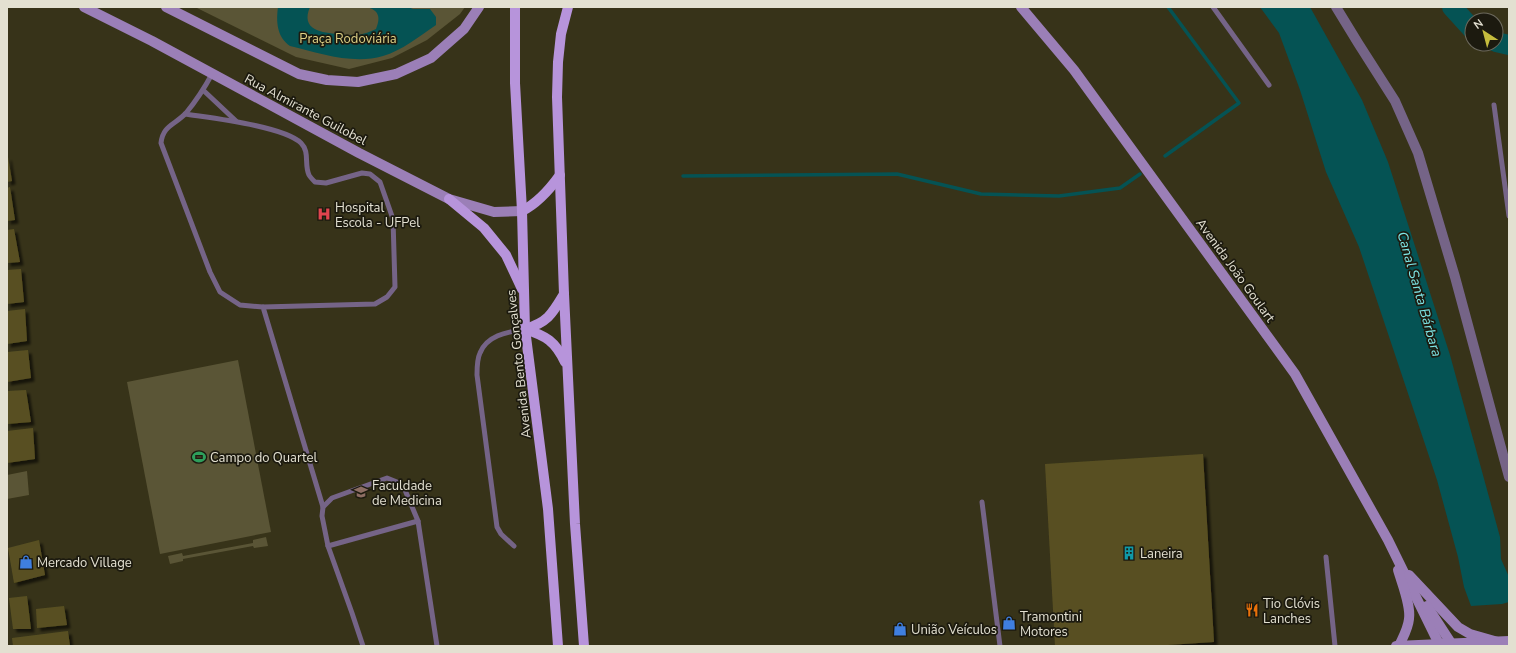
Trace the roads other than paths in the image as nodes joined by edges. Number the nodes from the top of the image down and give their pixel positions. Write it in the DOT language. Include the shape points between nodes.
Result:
graph roads {
  1 [pos="84,7"];
  2 [pos="166,7"];
  3 [pos="479,7"];
  4 [pos="515,7"];
  5 [pos="568,7"];
  6 [pos="1021,7"];
  7 [pos="1213,7"];
  8 [pos="1336,7"];
  9 [pos="212,74"];
  10 [pos="1269,85"];
  11 [pos="203,90"];
  12 [pos="1494,106"];
  13 [pos="185,114"];
  14 [pos="236,121"];
  15 [pos="560,175"];
  16 [pos="449,198"];
  17 [pos="522,211"];
  18 [pos="1509,216"];
  19 [pos="523,291"];
  20 [pos="564,294"];
  21 [pos="263,307"];
  22 [pos="525,329"];
  23 [pos="568,367"];
  24 [pos="1509,477"];
  25 [pos="982,502"];
  26 [pos="323,507"];
  27 [pos="418,521"];
  28 [pos="1388,540"];
  29 [pos="328,546"];
  30 [pos="514,546"];
  31 [pos="1326,557"];
  32 [pos="1402,567"];
  33 [pos="1509,641"];
  34 [pos="1498,642"];
  35 [pos="1440,645"];
  36 [pos="1452,645"];
  37 [pos="362,646"];
  38 [pos="437,646"];
  39 [pos="558,646"];
  40 [pos="584,646"];
  41 [pos="1000,646"];
  42 [pos="1335,646"];
  43 [pos="1396,646"];
  44 [pos="1399,646"];
  1 -- 9 [label="main road, Rua Almirante Guilobel"];
  2 -- 3 [label="main road, Rua Almirante Guilobel" via="299,74 327,80 358,82 396,74 431,58 464,29"];
  4 -- 17 [label="main road, Avenida Bento Gonçalves" via="515,84"];
  5 -- 15 [label="main road" via="561,34 558,62"];
  6 -- 28 [label="main road, Avenida João Goulart" via="1074,70 1294,374"];
  7 -- 10 [label="lane"];
  8 -- 24 [label="street" via="1395,101 1418,154 1455,277"];
  9 -- 11 [label="lane"];
  9 -- 16 [label="main road, Rua Almirante Guilobel"];
  11 -- 13 [label="lane"];
  11 -- 14 [label="lane"];
  12 -- 18 [label="lane"];
  13 -- 14 [label="lane"];
  13 -- 21 [label="lane" via="167,127 161,143 210,272 220,292 240,305"];
  14 -- 21 [label="lane" via="289,135 301,143 306,151 309,176 315,182 326,183 362,173 370,174 380,182 393,220 395,287 387,297 375,304"];
  15 -- 17 [label="main road" via="552,187"];
  15 -- 20 [label="main road"];
  16 -- 17 [label="main road, Rua Almirante Guilobel" via="494,212"];
  16 -- 19 [label="main road" via="484,228 506,255"];
  17 -- 19 [label="main road, Avenida Bento Gonçalves"];
  19 -- 22 [label="main road, Avenida Bento Gonçalves"];
  20 -- 22 [label="main road" via="548,318 538,325"];
  20 -- 23 [label="main road"];
  21 -- 26 [label="lane"];
  22 -- 23 [label="main road" via="549,339 559,350"];
  22 -- 30 [label="lane" via="505,332 488,342 479,353 476,375 497,527"];
  22 -- 39 [label="main road, Avenida Bento Gonçalves" via="548,509"];
  23 -- 40 [label="main road" via="575,524"];
  25 -- 41 [label="lane"];
  26 -- 27 [label="lane" via="332,498 387,478 398,482 405,490"];
  26 -- 29 [label="lane" via="322,516"];
  27 -- 29 [label="lane"];
  27 -- 38 [label="lane"];
  28 -- 32 [label="main road, Avenida João Goulart"];
  28 -- 44 [label="main road" via="1402,582 1410,618"];
  29 -- 37 [label="lane"];
  31 -- 42 [label="lane"];
  32 -- 34 [label="main road" via="1458,627 1470,634"];
  32 -- 35 [label="main road"];
  32 -- 36 [label="main road"];
  33 -- 34 [label="main road"];
  34 -- 36 [label="main road"];
  35 -- 36 [label="main road"];
  35 -- 44 [label="main road"];
  43 -- 44 [label="main road"];
}
